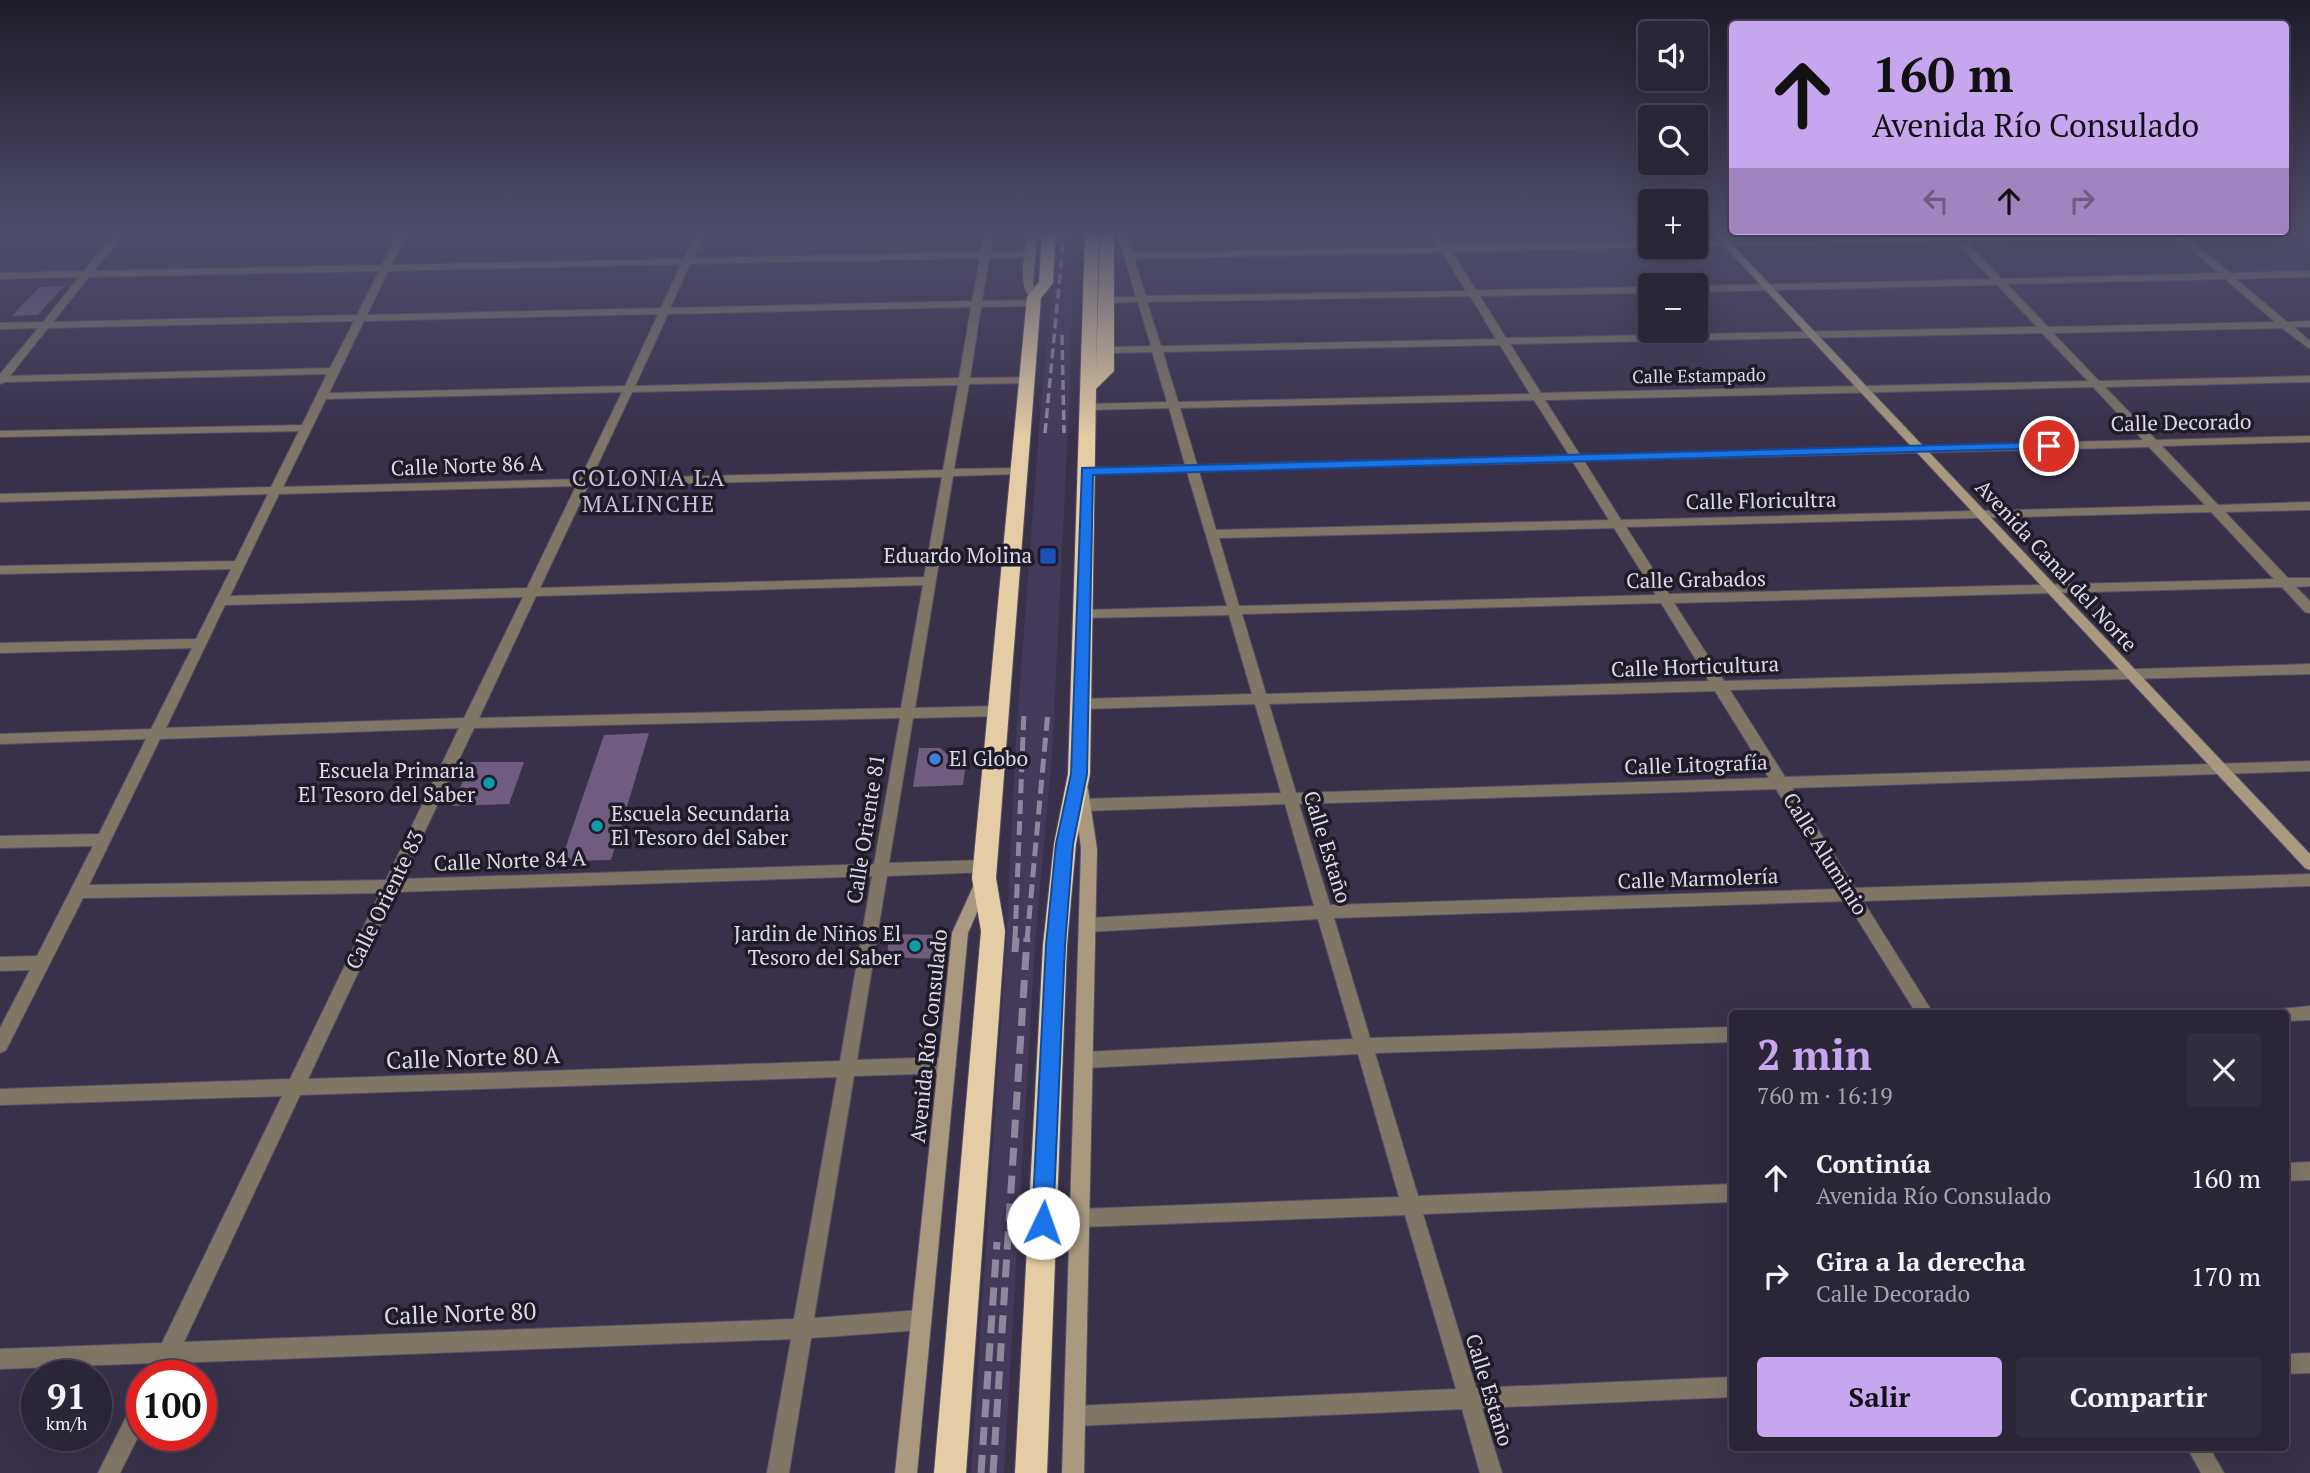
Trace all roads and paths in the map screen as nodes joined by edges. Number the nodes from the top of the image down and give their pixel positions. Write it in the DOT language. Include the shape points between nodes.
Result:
graph roads {
  1 [pos="62,302"];
  2 [pos="368,302"];
  3 [pos="668,302"];
  4 [pos="978,302"];
  5 [pos="1014,302"];
  6 [pos="1034,302"];
  7 [pos="1090,302"];
  8 [pos="1107,302"];
  9 [pos="1143,302"];
  10 [pos="1479,302"];
  11 [pos="1781,302"];
  12 [pos="2018,302"];
  13 [pos="2259,302"];
  14 [pos="977,305"];
  15 [pos="664,311"];
  16 [pos="360,318"];
  17 [pos="2285,324"];
  18 [pos="2310,324"];
  19 [pos="44,325"];
  20 [pos="0,326"];
  21 [pos="2045,330"];
  22 [pos="1814,336"];
  23 [pos="1504,342"];
  24 [pos="2310,346"];
  25 [pos="1157,348"];
  26 [pos="1113,349"];
  27 [pos="333,371"];
  28 [pos="1,379"];
  29 [pos="2310,379"];
  30 [pos="1027,380"];
  31 [pos="963,381"];
  32 [pos="2095,382"];
  33 [pos="1088,387"];
  34 [pos="629,388"];
  35 [pos="1865,391"];
  36 [pos="321,396"];
  37 [pos="1538,396"];
  38 [pos="1174,406"];
  39 [pos="1088,407"];
  40 [pos="305,428"];
  41 [pos="0,434"];
  42 [pos="2310,439"];
  43 [pos="2152,443"];
  44 [pos="1920,449"];
  45 [pos="1576,457"];
  46 [pos="1192,467"];
  47 [pos="1019,471"];
  48 [pos="1086,471"];
  49 [pos="947,473"];
  50 [pos="583,482"];
  51 [pos="273,491"];
  52 [pos="0,498"];
  53 [pos="2310,506"];
  54 [pos="2214,508"];
  55 [pos="1982,516"];
  56 [pos="1617,523"];
  57 [pos="1212,534"];
  58 [pos="237,565"];
  59 [pos="0,570"];
  60 [pos="929,581"];
  61 [pos="2285,582"];
  62 [pos="2310,582"];
  63 [pos="2052,589"];
  64 [pos="532,592"];
  65 [pos="1665,600"];
  66 [pos="220,601"];
  67 [pos="2310,609"];
  68 [pos="1234,610"];
  69 [pos="1083,614"];
  70 [pos="199,643"];
  71 [pos="0,648"];
  72 [pos="2310,669"];
  73 [pos="2132,675"];
  74 [pos="1720,688"];
  75 [pos="1261,700"];
  76 [pos="1081,704"];
  77 [pos="999,710"];
  78 [pos="906,713"];
  79 [pos="468,723"];
  80 [pos="153,735"];
  81 [pos="0,739"];
  82 [pos="2310,766"];
  83 [pos="2220,768"];
  84 [pos="1079,774"];
  85 [pos="1780,783"];
  86 [pos="1290,797"];
  87 [pos="1083,805"];
  88 [pos="102,840"];
  89 [pos="0,842"];
  90 [pos="2310,864"];
  91 [pos="880,870"];
  92 [pos="985,872"];
  93 [pos="2310,880"];
  94 [pos="392,886"];
  95 [pos="78,892"];
  96 [pos="1851,896"];
  97 [pos="1324,912"];
  98 [pos="1087,925"];
  99 [pos="42,963"];
  100 [pos="0,964"];
  101 [pos="1923,1010"];
  102 [pos="2310,1013"];
  103 [pos="2289,1014"];
  104 [pos="1729,1034"];
  105 [pos="0,1045"];
  106 [pos="1364,1046"];
  107 [pos="1084,1060"];
  108 [pos="947,1065"];
  109 [pos="849,1070"];
  110 [pos="294,1089"];
  111 [pos="0,1097"];
  112 [pos="2310,1171"];
  113 [pos="2289,1172"];
  114 [pos="1729,1193"];
  115 [pos="1411,1205"];
  116 [pos="1080,1218"];
  117 [pos="921,1320"];
  118 [pos="803,1329"];
  119 [pos="169,1350"];
  120 [pos="0,1359"];
  121 [pos="164,1360"];
  122 [pos="2310,1363"];
  123 [pos="2289,1364"];
  124 [pos="1729,1387"];
  125 [pos="1469,1398"];
  126 [pos="1074,1416"];
  127 [pos="126,1438"];
  128 [pos="2199,1451"];
  129 [pos="109,1473"];
  130 [pos="778,1473"];
  131 [pos="905,1473"];
  132 [pos="950,1473"];
  133 [pos="1031,1473"];
  134 [pos="1073,1473"];
  135 [pos="1491,1473"];
  136 [pos="2213,1473"];
  1 -- 19 [label="street"];
  2 -- 16 [label="street"];
  3 -- 15 [label="street, Calle Oriente 83"];
  4 -- 14 [label="street, Calle Oriente 81"];
  5 -- 14 [label="street"];
  6 -- 30 [label="highway, Avenida Río Consulado"];
  7 -- 33 [label="highway"];
  8 -- 33 [label="highway" via="1106,371"];
  9 -- 25 [label="street, Calle Estaño"];
  10 -- 23 [label="street, Calle Aluminio"];
  11 -- 22 [label="main road, Avenida Canal del Norte"];
  12 -- 21 [label="street"];
  13 -- 17 [label="street"];
  14 -- 15 [label="street"];
  14 -- 31 [label="street, Calle Oriente 81"];
  15 -- 16 [label="street"];
  15 -- 34 [label="street, Calle Oriente 83"];
  16 -- 19 [label="street"];
  16 -- 27 [label="street"];
  17 -- 18 [label="street"];
  17 -- 21 [label="street"];
  17 -- 24 [label="street"];
  19 -- 20 [label="street"];
  19 -- 28 [label="street"];
  21 -- 22 [label="street"];
  21 -- 32 [label="street"];
  22 -- 23 [label="street"];
  22 -- 35 [label="main road, Avenida Canal del Norte"];
  23 -- 25 [label="street"];
  23 -- 37 [label="street, Calle Aluminio"];
  25 -- 26 [label="street"];
  25 -- 38 [label="street, Calle Estaño"];
  27 -- 28 [label="street"];
  27 -- 36 [label="street"];
  29 -- 32 [label="street, Calle Estampado"];
  30 -- 31 [label="street"];
  30 -- 47 [label="highway, Avenida Río Consulado"];
  31 -- 34 [label="street"];
  31 -- 49 [label="street, Calle Oriente 81"];
  32 -- 35 [label="street, Calle Estampado"];
  32 -- 43 [label="street"];
  33 -- 39 [label="highway"];
  34 -- 36 [label="street"];
  34 -- 50 [label="street, Calle Oriente 83"];
  35 -- 37 [label="street, Calle Estampado"];
  35 -- 44 [label="main road, Avenida Canal del Norte"];
  36 -- 40 [label="street"];
  37 -- 38 [label="street, Calle Estampado"];
  37 -- 45 [label="street, Calle Aluminio"];
  38 -- 39 [label="street, Calle Estampado"];
  38 -- 46 [label="street, Calle Estaño"];
  39 -- 48 [label="highway"];
  40 -- 41 [label="street"];
  40 -- 51 [label="street"];
  42 -- 43 [label="street, Calle Decorado"];
  43 -- 44 [label="street, Calle Decorado"];
  43 -- 54 [label="street"];
  44 -- 45 [label="street, Calle Decorado"];
  44 -- 55 [label="main road, Avenida Canal del Norte"];
  45 -- 46 [label="street, Calle Decorado"];
  45 -- 56 [label="street, Calle Aluminio"];
  46 -- 48 [label="street, Calle Decorado"];
  46 -- 57 [label="street, Calle Estaño"];
  47 -- 49 [label="street, Calle Norte 86 A"];
  47 -- 77 [label="highway, Avenida Río Consulado"];
  48 -- 69 [label="highway"];
  49 -- 50 [label="street, Calle Norte 86 A"];
  49 -- 60 [label="street, Calle Oriente 81"];
  50 -- 51 [label="street, Calle Norte 86 A"];
  50 -- 64 [label="street, Calle Oriente 83"];
  51 -- 52 [label="street, Calle Norte 86 A"];
  51 -- 58 [label="street"];
  53 -- 54 [label="street, Calle Floricultra"];
  54 -- 55 [label="street, Calle Floricultra"];
  54 -- 61 [label="street"];
  55 -- 56 [label="street, Calle Floricultra"];
  55 -- 63 [label="main road, Avenida Canal del Norte"];
  56 -- 57 [label="street, Calle Floricultra"];
  56 -- 65 [label="street, Calle Aluminio"];
  57 -- 68 [label="street, Calle Estaño"];
  58 -- 59 [label="street"];
  58 -- 66 [label="street"];
  60 -- 64 [label="street"];
  60 -- 78 [label="street, Calle Oriente 81"];
  61 -- 62 [label="street, Calle Grabados"];
  61 -- 63 [label="street, Calle Grabados"];
  61 -- 67 [label="street"];
  63 -- 65 [label="street, Calle Grabados"];
  63 -- 73 [label="main road, Avenida Canal del Norte"];
  64 -- 66 [label="street"];
  64 -- 79 [label="street, Calle Oriente 83"];
  65 -- 68 [label="street, Calle Grabados"];
  65 -- 74 [label="street, Calle Aluminio"];
  66 -- 70 [label="street"];
  68 -- 69 [label="street, Calle Grabados"];
  68 -- 75 [label="street, Calle Estaño"];
  69 -- 76 [label="highway"];
  70 -- 71 [label="street"];
  70 -- 80 [label="street"];
  72 -- 73 [label="street, Calle Horticultura"];
  73 -- 74 [label="street, Calle Horticultura"];
  73 -- 83 [label="main road, Avenida Canal del Norte"];
  74 -- 75 [label="street, Calle Horticultura"];
  74 -- 85 [label="street, Calle Aluminio"];
  75 -- 76 [label="street, Calle Horticultura"];
  75 -- 86 [label="street, Calle Estaño"];
  76 -- 84 [label="highway"];
  77 -- 78 [label="street"];
  77 -- 92 [label="highway, Avenida Río Consulado"];
  78 -- 79 [label="street"];
  78 -- 91 [label="street, Calle Oriente 81"];
  79 -- 80 [label="street"];
  79 -- 94 [label="street, Calle Oriente 83"];
  80 -- 81 [label="street"];
  80 -- 88 [label="street"];
  82 -- 83 [label="street, Calle Litografía"];
  83 -- 85 [label="street, Calle Litografía"];
  83 -- 90 [label="main road, Avenida Canal del Norte"];
  84 -- 87 [label="main road"];
  84 -- 133 [label="highway" via="1065,844 1055,945"];
  85 -- 86 [label="street, Calle Litografía"];
  85 -- 96 [label="street, Calle Aluminio"];
  86 -- 87 [label="street, Calle Litografía"];
  86 -- 97 [label="street, Calle Estaño"];
  87 -- 98 [label="main road" via="1089,849"];
  88 -- 89 [label="street"];
  88 -- 95 [label="street"];
  91 -- 92 [label="street, Calle Norte 84 A"];
  91 -- 94 [label="street, Calle Norte 84 A"];
  91 -- 109 [label="street, Calle Oriente 81"];
  92 -- 108 [label="main road, Avenida Río Consulado" via="960,933"];
  92 -- 132 [label="highway" via="993,931"];
  93 -- 96 [label="street, Calle Marmolería"];
  94 -- 95 [label="street, Calle Norte 84 A"];
  94 -- 110 [label="street, Calle Oriente 83"];
  95 -- 99 [label="street"];
  96 -- 97 [label="street, Calle Marmolería"];
  96 -- 101 [label="street, Calle Aluminio"];
  97 -- 98 [label="street, Calle Marmolería"];
  97 -- 106 [label="street, Calle Estaño"];
  98 -- 107 [label="main road"];
  99 -- 100 [label="street"];
  99 -- 105 [label="street"];
  102 -- 103 [label="street"];
  104 -- 106 [label="street"];
  106 -- 107 [label="street"];
  106 -- 115 [label="street, Calle Estaño"];
  107 -- 116 [label="main road"];
  108 -- 109 [label="street, Calle Norte 80 A"];
  108 -- 117 [label="main road, Avenida Río Consulado"];
  109 -- 110 [label="street, Calle Norte 80 A"];
  109 -- 118 [label="street, Calle Oriente 81"];
  110 -- 111 [label="street, Calle Norte 80 A"];
  110 -- 119 [label="street, Calle Oriente 83"];
  112 -- 113 [label="street"];
  114 -- 115 [label="street"];
  115 -- 116 [label="street"];
  115 -- 125 [label="street, Calle Estaño"];
  116 -- 126 [label="main road"];
  117 -- 118 [label="street, Calle Norte 80"];
  117 -- 131 [label="main road, Avenida Río Consulado"];
  118 -- 119 [label="street, Calle Norte 80"];
  118 -- 130 [label="street, Calle Oriente 81"];
  119 -- 120 [label="street, Calle Norte 80"];
  119 -- 121 [label="street, Calle Oriente 83"];
  122 -- 123 [label="street"];
  124 -- 125 [label="street"];
  125 -- 126 [label="street"];
  125 -- 135 [label="street, Calle Estaño"];
  126 -- 134 [label="main road"];
  127 -- 129 [label="street"];
  128 -- 136 [label="street"];
}
